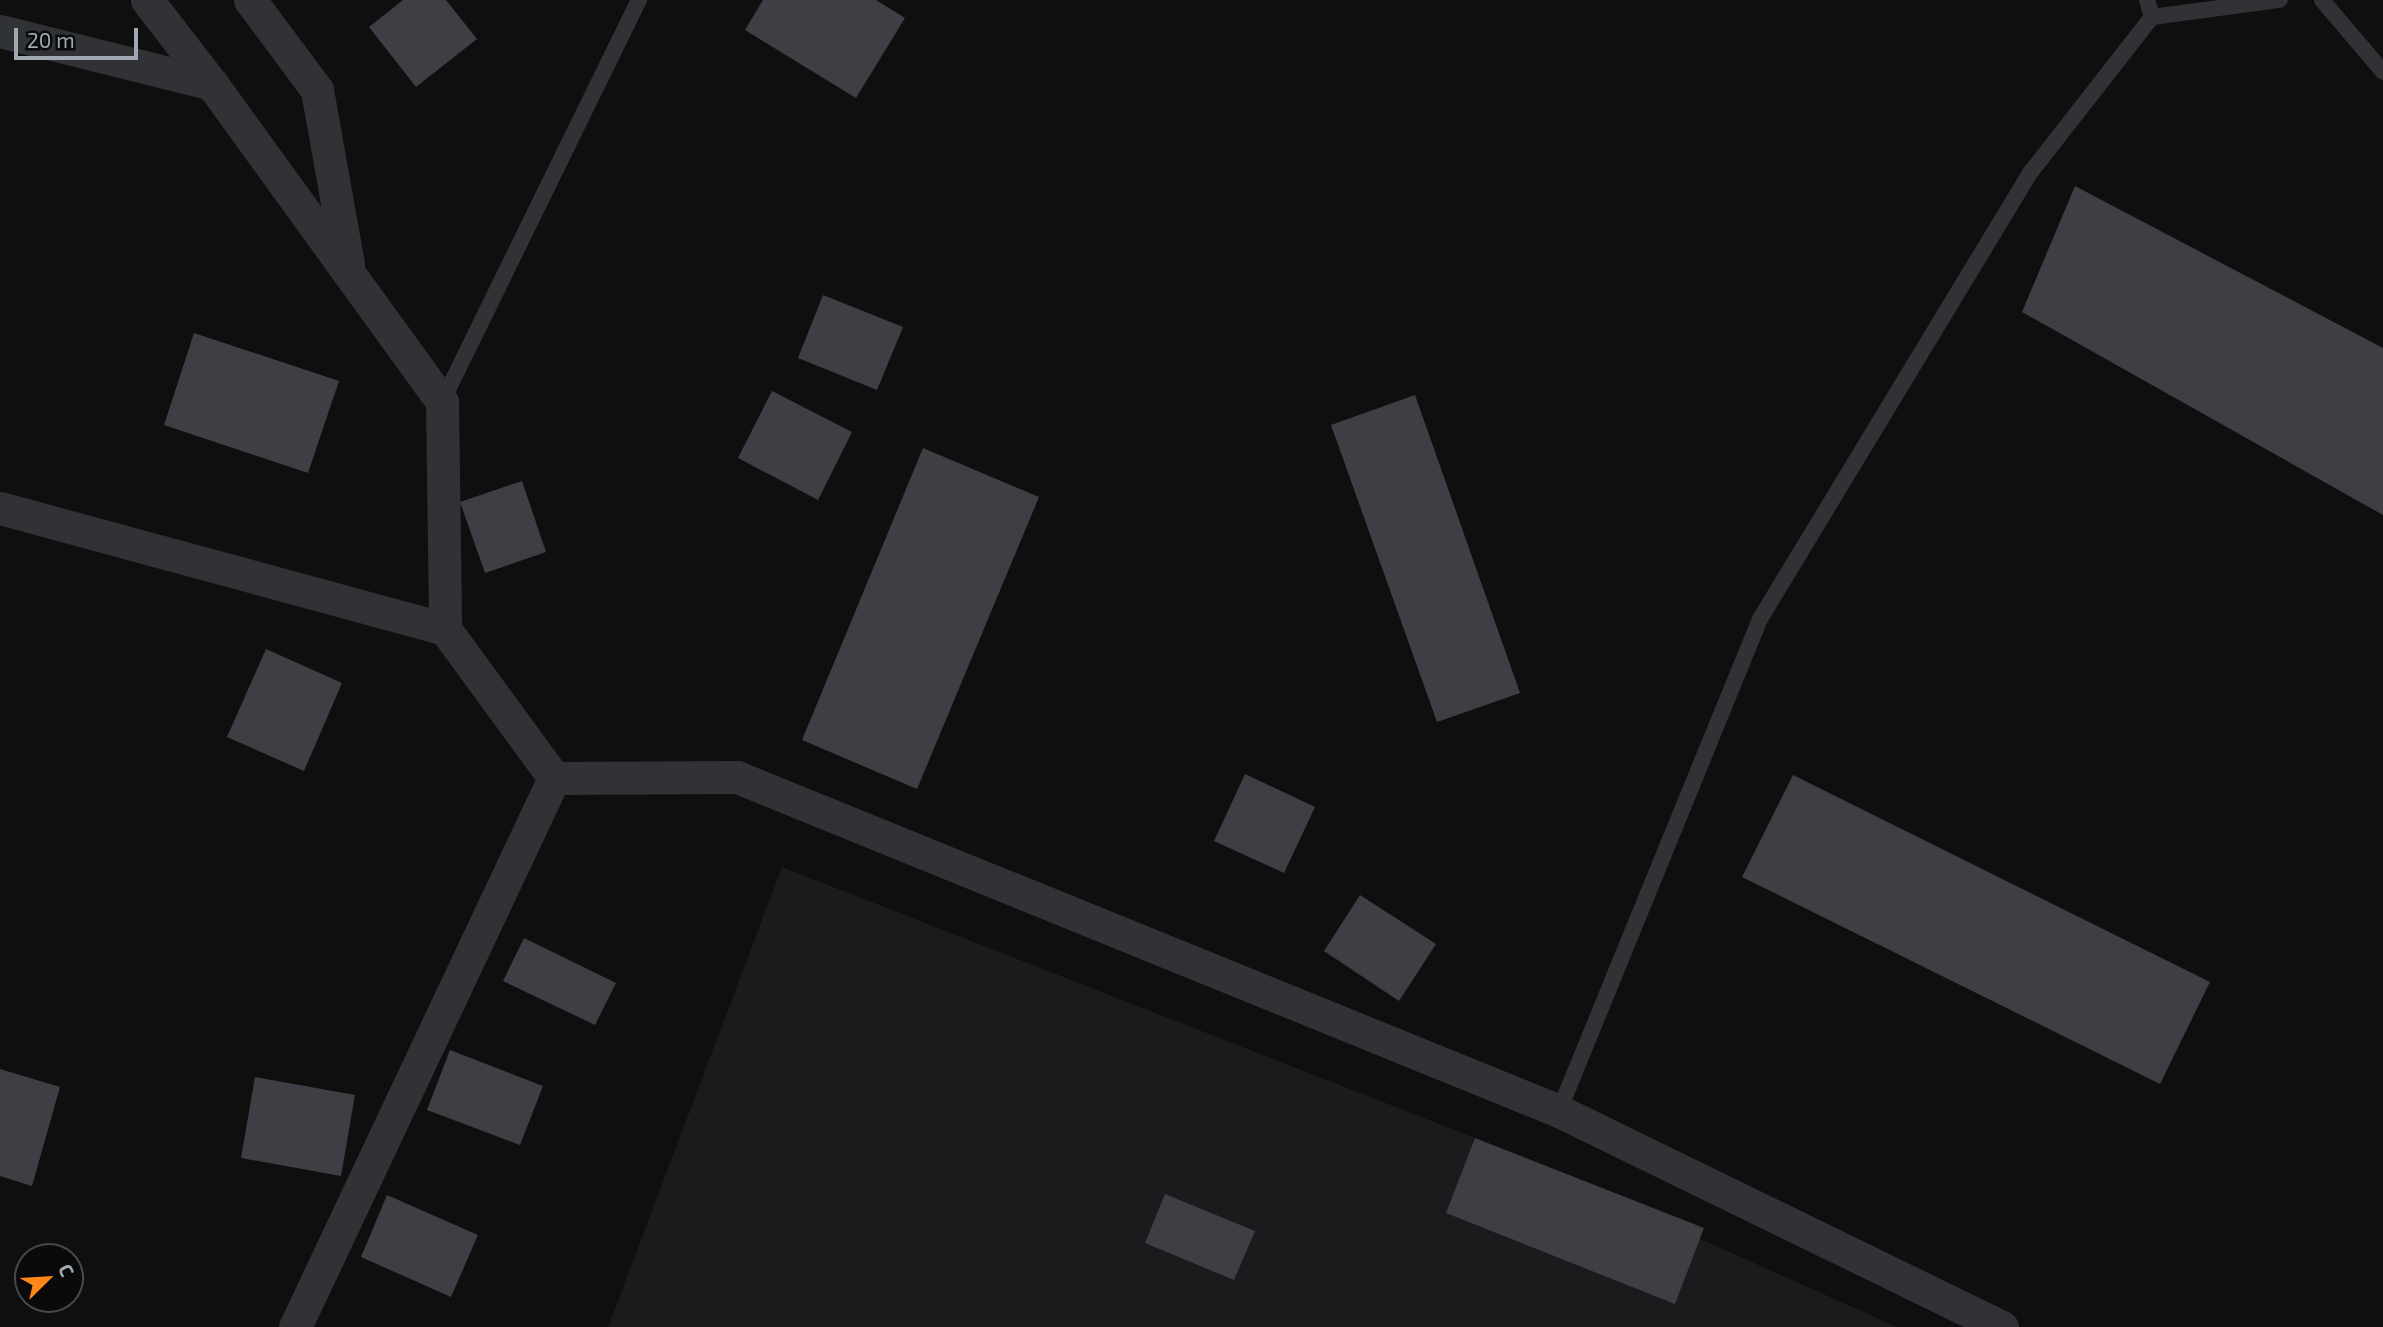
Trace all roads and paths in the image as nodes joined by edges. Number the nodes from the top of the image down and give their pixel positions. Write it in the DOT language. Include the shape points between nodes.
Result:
graph roads {
  1 [pos="147,0"];
  2 [pos="250,0"];
  3 [pos="639,0"];
  4 [pos="2147,0"];
  5 [pos="2280,0"];
  6 [pos="2322,0"];
  7 [pos="2152,17"];
  8 [pos="0,31"];
  9 [pos="2383,72"];
  10 [pos="212,84"];
  11 [pos="349,273"];
  12 [pos="442,402"];
  13 [pos="0,508"];
  14 [pos="445,629"];
  15 [pos="554,778"];
  16 [pos="1559,1111"];
  17 [pos="295,1327"];
  18 [pos="2002,1327"];
  1 -- 10 [label="street"];
  2 -- 11 [label="street" via="317,89"];
  3 -- 12 [label="lane"];
  4 -- 7 [label="lane"];
  5 -- 7 [label="lane"];
  6 -- 9 [label="lane"];
  7 -- 16 [label="lane" via="2030,173 1760,619"];
  8 -- 10 [label="street"];
  10 -- 11 [label="street"];
  11 -- 12 [label="street"];
  12 -- 14 [label="street"];
  13 -- 14 [label="street"];
  14 -- 15 [label="street"];
  15 -- 16 [label="street" via="737,778"];
  15 -- 17 [label="street"];
  16 -- 18 [label="street"];
}
